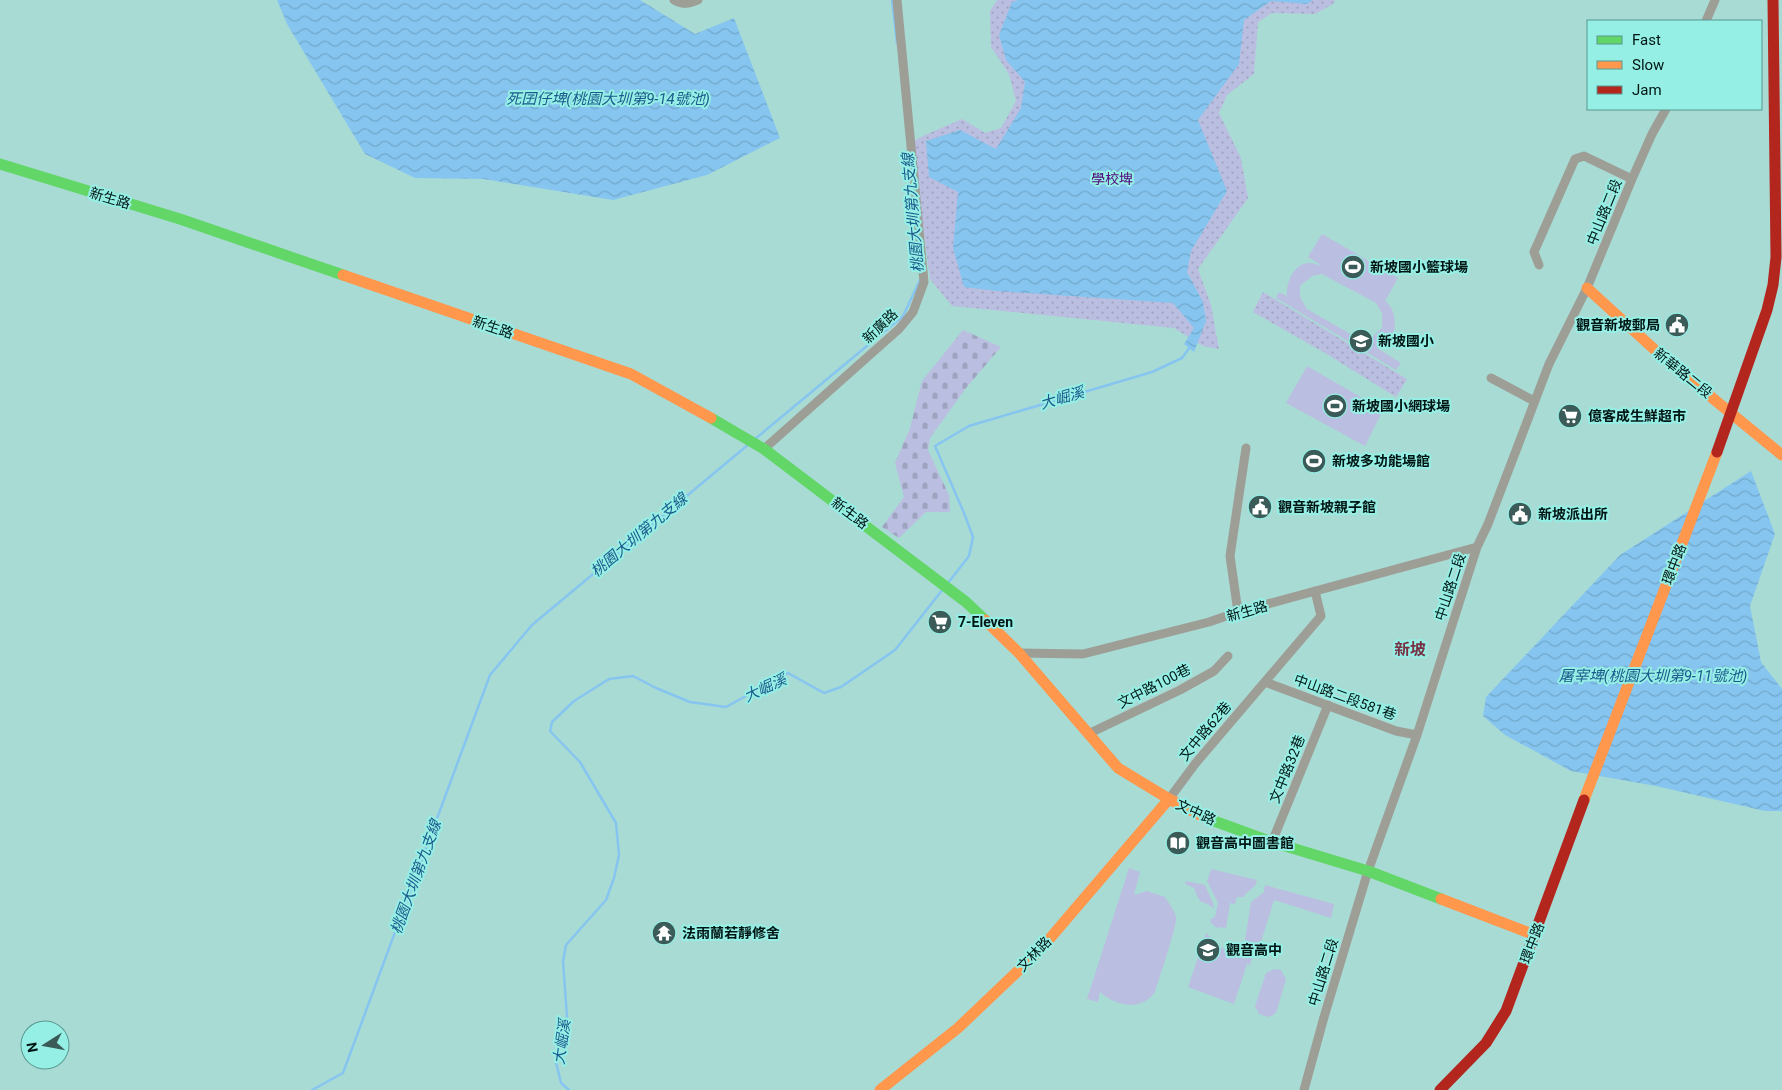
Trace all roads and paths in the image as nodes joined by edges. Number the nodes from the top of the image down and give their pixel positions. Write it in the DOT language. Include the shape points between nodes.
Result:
graph roads {
  1 [pos="674,0"];
  2 [pos="698,0"];
  3 [pos="897,0"];
  4 [pos="1715,0"];
  5 [pos="1773,0"];
  6 [pos="1706,20"];
  7 [pos="1665,110"];
  8 [pos="0,164"];
  9 [pos="1632,179"];
  10 [pos="1539,265"];
  11 [pos="1587,288"];
  12 [pos="1491,378"];
  13 [pos="1534,401"];
  14 [pos="1732,413"];
  15 [pos="1246,448"];
  16 [pos="764,449"];
  17 [pos="1782,455"];
  18 [pos="1477,547"];
  19 [pos="1315,591"];
  20 [pos="1238,612"];
  21 [pos="1019,653"];
  22 [pos="1228,656"];
  23 [pos="1265,682"];
  24 [pos="1328,706"];
  25 [pos="1088,734"];
  26 [pos="1417,735"];
  27 [pos="1169,799"];
  28 [pos="1272,842"];
  29 [pos="1368,871"];
  30 [pos="1535,935"];
  31 [pos="880,1090"];
  32 [pos="1304,1090"];
  33 [pos="1440,1090"];
  1 -- 2 [label="street" via="680,4"];
  3 -- 16 [label="street, 新廣路" via="924,282 913,312 899,329"];
  4 -- 6 [label="street"];
  5 -- 14 [label="street, 環中路" via="1776,257 1767,310"];
  7 -- 9 [label="street, 中山路二段"];
  8 -- 16 [label="street, 新生路" via="180,219 623,371"];
  9 -- 10 [label="street" via="1584,156 1575,159 1534,252"];
  9 -- 11 [label="street, 中山路二段"];
  11 -- 13 [label="street, 中山路二段"];
  11 -- 14 [label="street, 新華路二段" via="1666,360"];
  12 -- 13 [label="street"];
  13 -- 18 [label="street, 中山路二段"];
  14 -- 17 [label="street, 新華路二段"];
  14 -- 30 [label="street, 環中路"];
  15 -- 20 [label="street" via="1230,556"];
  16 -- 21 [label="street, 新生路" via="966,602"];
  18 -- 19 [label="street, 新生路"];
  18 -- 26 [label="street, 中山路二段"];
  19 -- 20 [label="street, 新生路"];
  19 -- 23 [label="street, 文中路62巷" via="1321,616"];
  20 -- 21 [label="street, 新生路" via="1083,654"];
  21 -- 25 [label="street, 文中路"];
  22 -- 25 [label="street, 文中路100巷" via="1214,671"];
  23 -- 24 [label="street, 中山路二段581巷"];
  23 -- 27 [label="street, 文中路62巷"];
  24 -- 26 [label="street, 中山路二段581巷"];
  24 -- 28 [label="street, 文中路32巷"];
  25 -- 27 [label="street, 文中路" via="1118,768"];
  26 -- 29 [label="street, 中山路二段"];
  27 -- 28 [label="street, 文中路" via="1202,816"];
  27 -- 31 [label="street, 文林路" via="1040,950 958,1028"];
  28 -- 29 [label="street, 文中路"];
  29 -- 30 [label="street, 文中路"];
  29 -- 32 [label="street, 中山路二段"];
  30 -- 33 [label="street, 環中路" via="1506,1011 1486,1043"];
}
